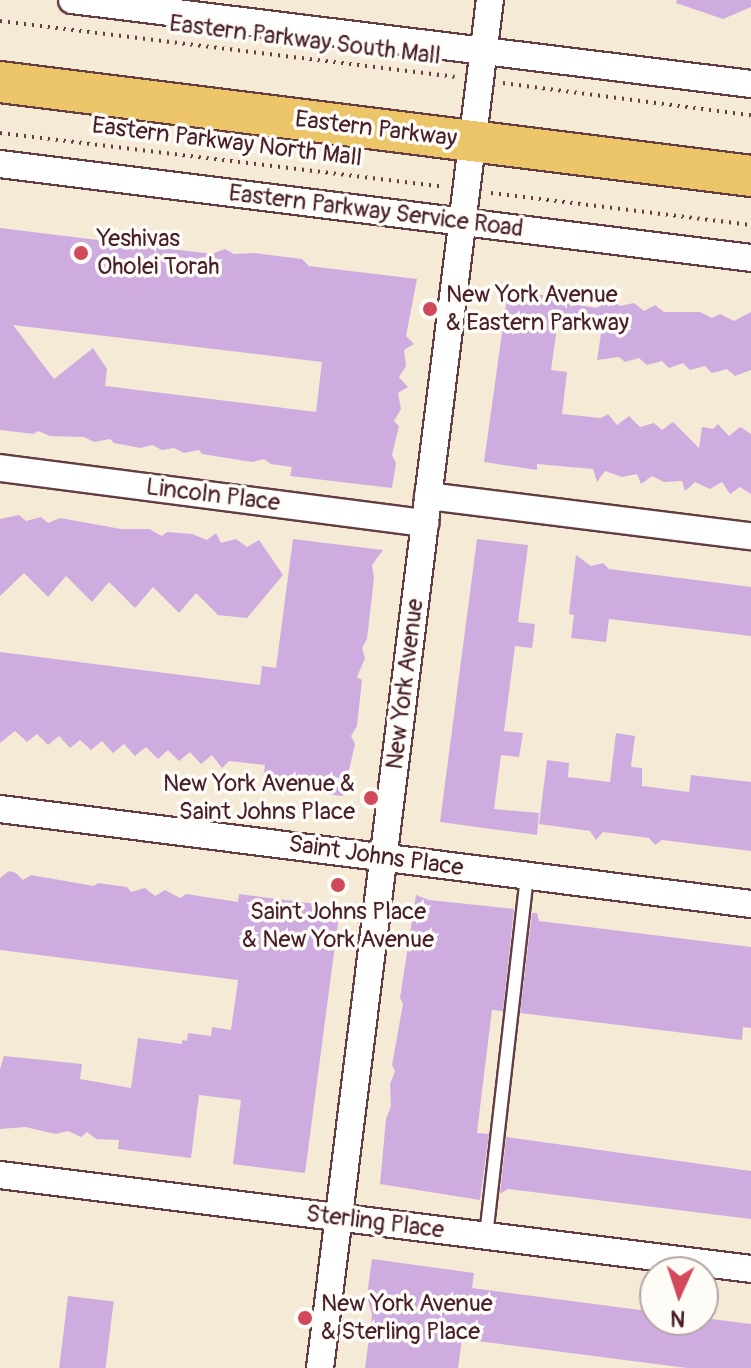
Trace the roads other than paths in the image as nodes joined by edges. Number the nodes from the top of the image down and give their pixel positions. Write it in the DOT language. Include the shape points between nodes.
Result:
graph roads {
  1 [pos="72,0"];
  2 [pos="490,0"];
  3 [pos="483,51"];
  4 [pos="0,82"];
  5 [pos="751,84"];
  6 [pos="472,141"];
  7 [pos="0,164"];
  8 [pos="751,176"];
  9 [pos="462,222"];
  10 [pos="751,258"];
  11 [pos="0,468"];
  12 [pos="428,496"];
  13 [pos="425,523"];
  14 [pos="751,536"];
  15 [pos="0,809"];
  16 [pos="383,856"];
  17 [pos="527,877"];
  18 [pos="751,904"];
  19 [pos="0,1175"];
  20 [pos="338,1218"];
  21 [pos="486,1236"];
  22 [pos="751,1269"];
  23 [pos="320,1368"];
  1 -- 3 [label="street"];
  2 -- 3 [label="street, New York Avenue"];
  3 -- 5 [label="street"];
  3 -- 6 [label="street, New York Avenue"];
  4 -- 6 [label="main road, Eastern Parkway"];
  6 -- 8 [label="main road, Eastern Parkway"];
  6 -- 9 [label="street, New York Avenue"];
  7 -- 9 [label="street, Eastern Parkway Service Road"];
  9 -- 10 [label="street, Eastern Parkway Service Road"];
  9 -- 12 [label="street, New York Avenue"];
  11 -- 13 [label="street, Lincoln Place"];
  12 -- 13 [label="street, New York Avenue"];
  12 -- 14 [label="street"];
  13 -- 16 [label="street, New York Avenue"];
  15 -- 16 [label="street, Saint Johns Place"];
  16 -- 17 [label="street, Saint Johns Place"];
  16 -- 20 [label="street, New York Avenue"];
  17 -- 18 [label="street, Saint Johns Place"];
  17 -- 21 [label="lane"];
  19 -- 20 [label="street, Sterling Place"];
  20 -- 21 [label="street, Sterling Place"];
  20 -- 23 [label="street, New York Avenue"];
  21 -- 22 [label="street, Sterling Place"];
}
